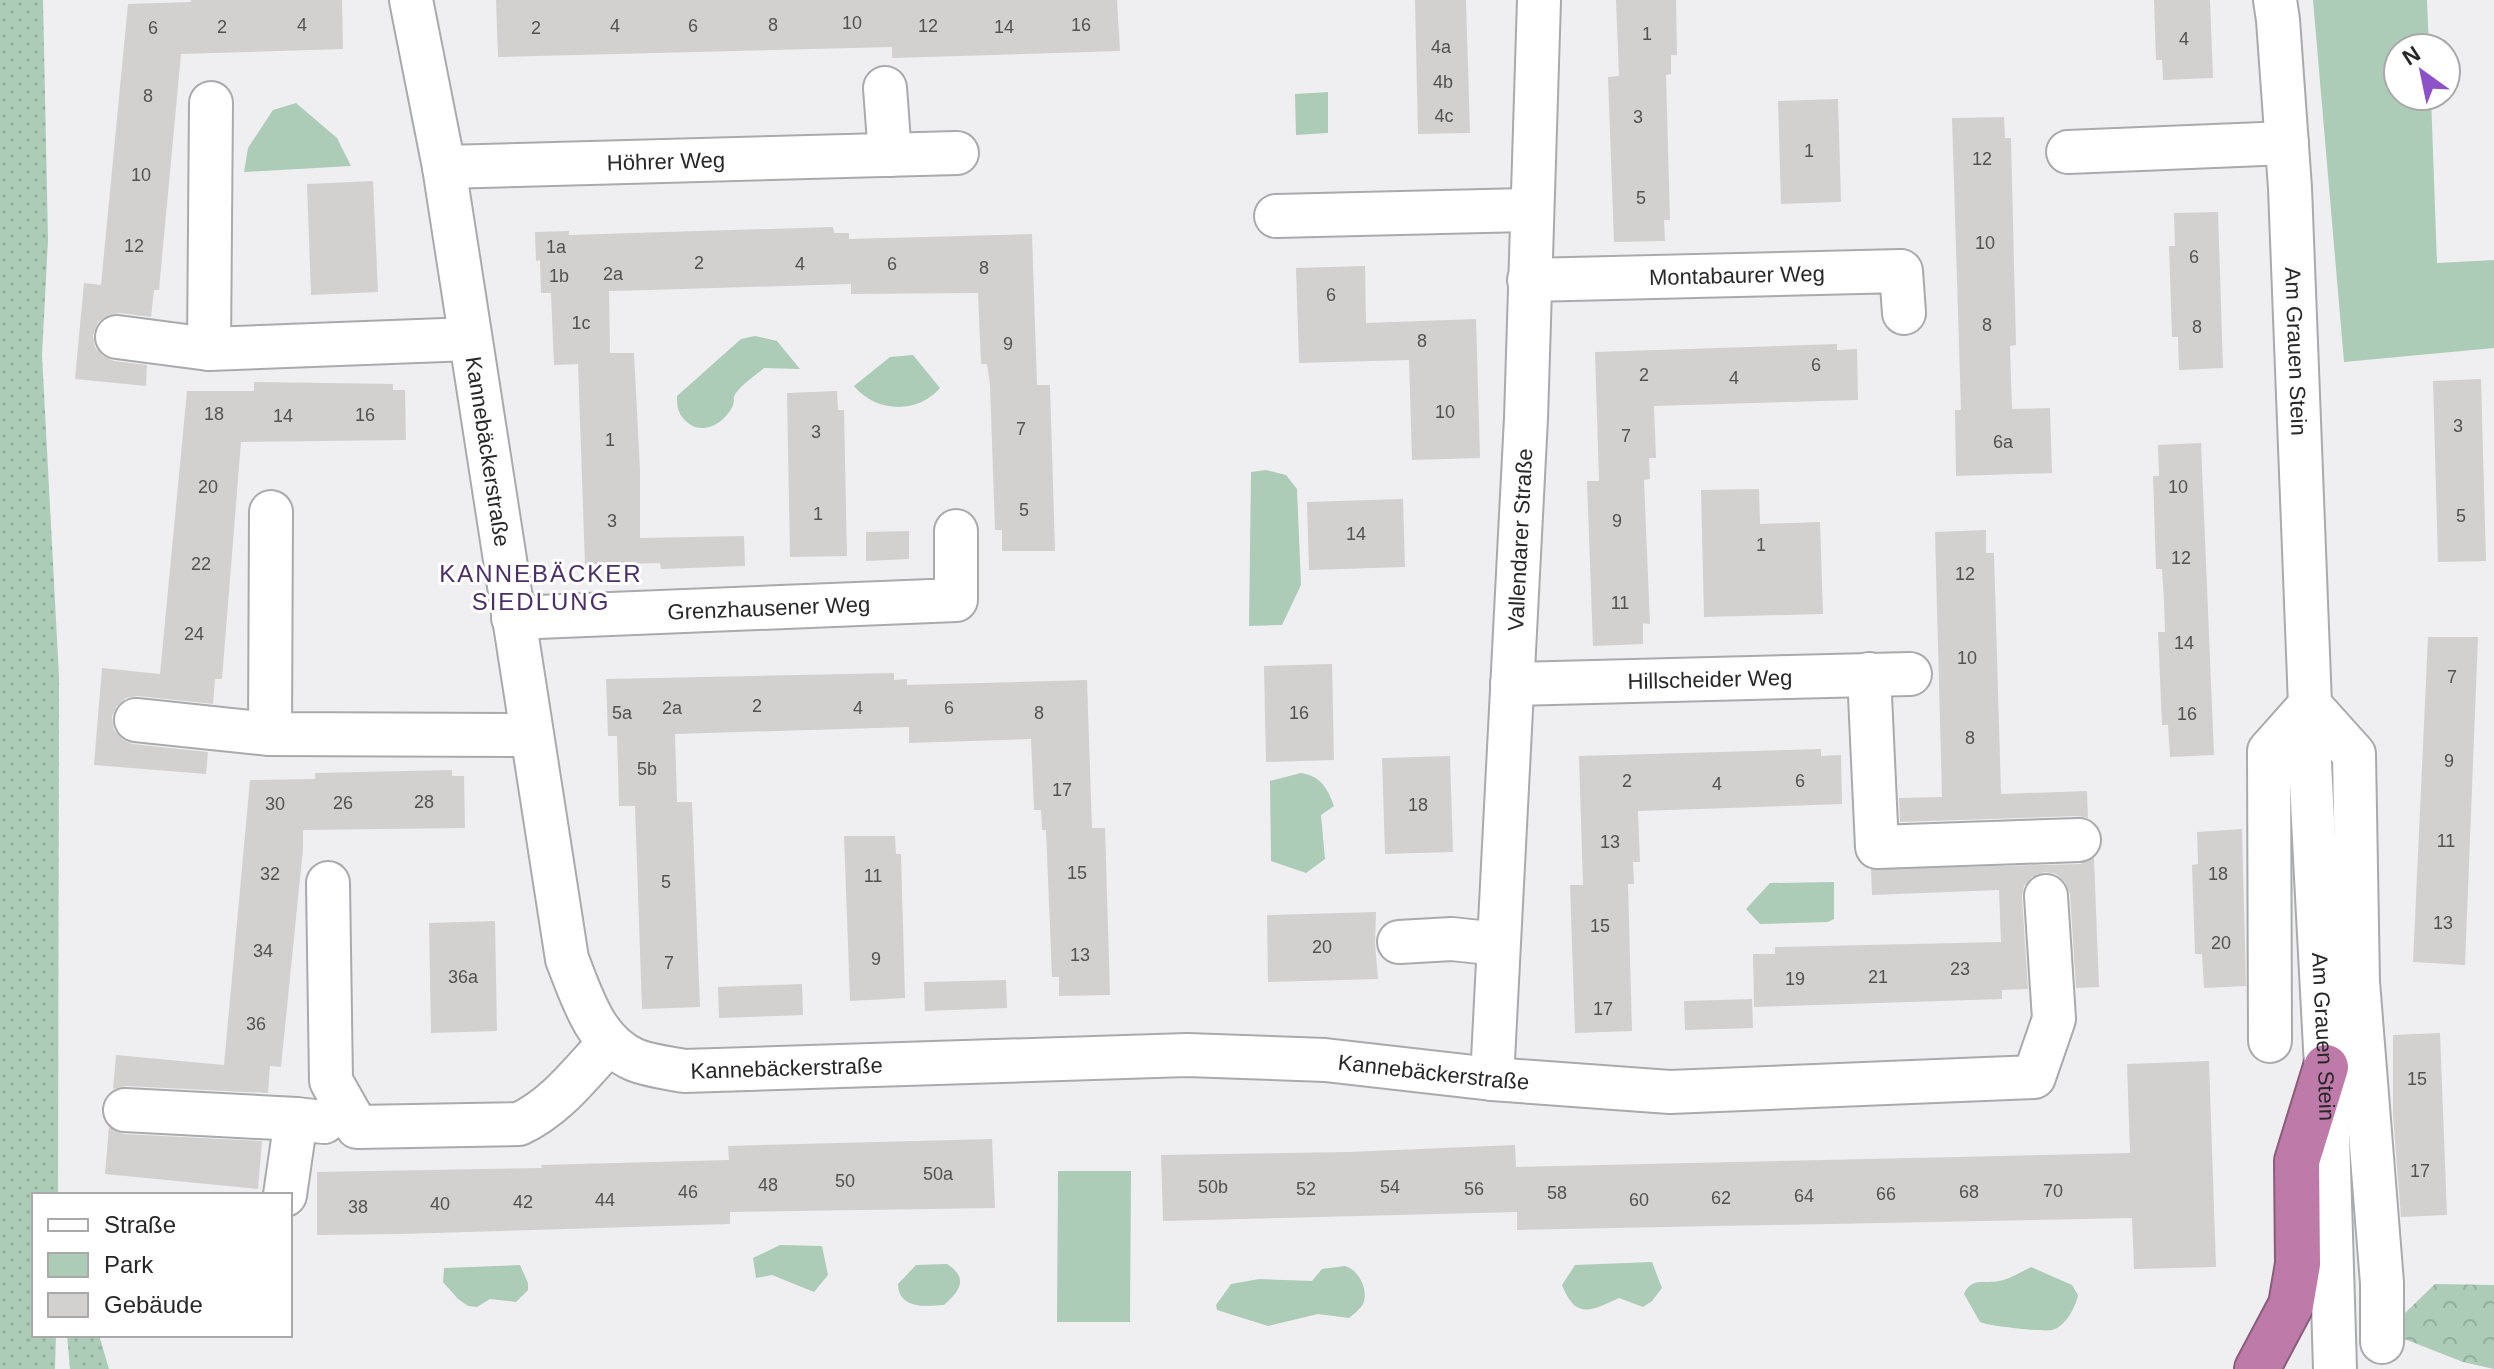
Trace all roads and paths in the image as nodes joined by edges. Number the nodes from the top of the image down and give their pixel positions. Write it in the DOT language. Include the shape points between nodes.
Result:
graph roads {
  1 [pos="411,0"];
  2 [pos="1539,0"];
  3 [pos="2275,0"];
  4 [pos="885,88"];
  5 [pos="211,103"];
  6 [pos="2287,143"];
  7 [pos="2068,152"];
  8 [pos="957,153"];
  9 [pos="890,155"];
  10 [pos="444,167"];
  11 [pos="1531,210"];
  12 [pos="1276,216"];
  13 [pos="1529,280"];
  14 [pos="1904,313"];
  15 [pos="117,337"];
  16 [pos="470,339"];
  17 [pos="209,349"];
  18 [pos="271,512"];
  19 [pos="956,531"];
  20 [pos="513,618"];
  21 [pos="1512,684"];
  22 [pos="2310,705"];
  23 [pos="136,720"];
  24 [pos="270,734"];
  25 [pos="532,735"];
  26 [pos="2079,840"];
  27 [pos="328,883"];
  28 [pos="2046,896"];
  29 [pos="1399,942"];
  30 [pos="1498,944"];
  31 [pos="2270,1041"];
  32 [pos="609,1043"];
  33 [pos="2326,1067"];
  34 [pos="1492,1079"];
  35 [pos="125,1110"];
  36 [pos="296,1119"];
  37 [pos="357,1127"];
  38 [pos="285,1193"];
  39 [pos="2382,1342"];
  40 [pos="2257,1369"];
  41 [pos="2335,1369"];
  1 -- 10 [label="street, Kannebäckerstraße"];
  2 -- 11 [label="street, Vallendarer Straße"];
  3 -- 6 [label="street, Am Grauen Stein"];
  4 -- 9 [label="street"];
  5 -- 17 [label="street"];
  6 -- 7 [label="street"];
  6 -- 22 [label="street, Am Grauen Stein"];
  8 -- 9 [label="street, Höhrer Weg"];
  9 -- 10 [label="street, Höhrer Weg"];
  10 -- 16 [label="street, Kannebäckerstraße"];
  11 -- 12 [label="street"];
  11 -- 13 [label="street, Vallendarer Straße"];
  13 -- 14 [label="street, Montabaurer Weg" via="1901,271"];
  13 -- 21 [label="street, Vallendarer Straße"];
  15 -- 17 [label="street"];
  16 -- 17 [label="street"];
  16 -- 20 [label="street, Kannebäckerstraße"];
  18 -- 24 [label="street"];
  19 -- 20 [label="street, Grenzhausener Weg" via="956,600"];
  20 -- 25 [label="street, Kannebäckerstraße"];
  21 -- 26 [label="street, Hillscheider Weg" via="1890,674 1877,847"];
  21 -- 30 [label="street, Vallendarer Straße"];
  22 -- 31 [label="street" via="2269,751"];
  22 -- 33 [label="street, Am Grauen Stein"];
  22 -- 39 [label="street, Am Grauen Stein" via="2354,754 2358,982"];
  23 -- 24 [label="street"];
  24 -- 25 [label="street"];
  25 -- 32 [label="street, Kannebäckerstraße" via="567,959 588,1014"];
  27 -- 37 [label="street" via="331,1081"];
  28 -- 34 [label="street, Kannebäckerstraße" via="2054,1019 2034,1077 1670,1092"];
  29 -- 30 [label="street" via="1452,939"];
  30 -- 34 [label="street, Vallendarer Straße"];
  32 -- 34 [label="street, Kannebäckerstraße" via="635,1060 684,1071 1187,1055 1325,1060"];
  32 -- 37 [label="street" via="562,1094 519,1124"];
  33 -- 40 [label="highway" via="2297,1161 2298,1264 2291,1305"];
  33 -- 41 [label="street, Am Grauen Stein"];
  35 -- 36 [label="street"];
  36 -- 37 [label="street"];
  36 -- 38 [label="street"];
}
